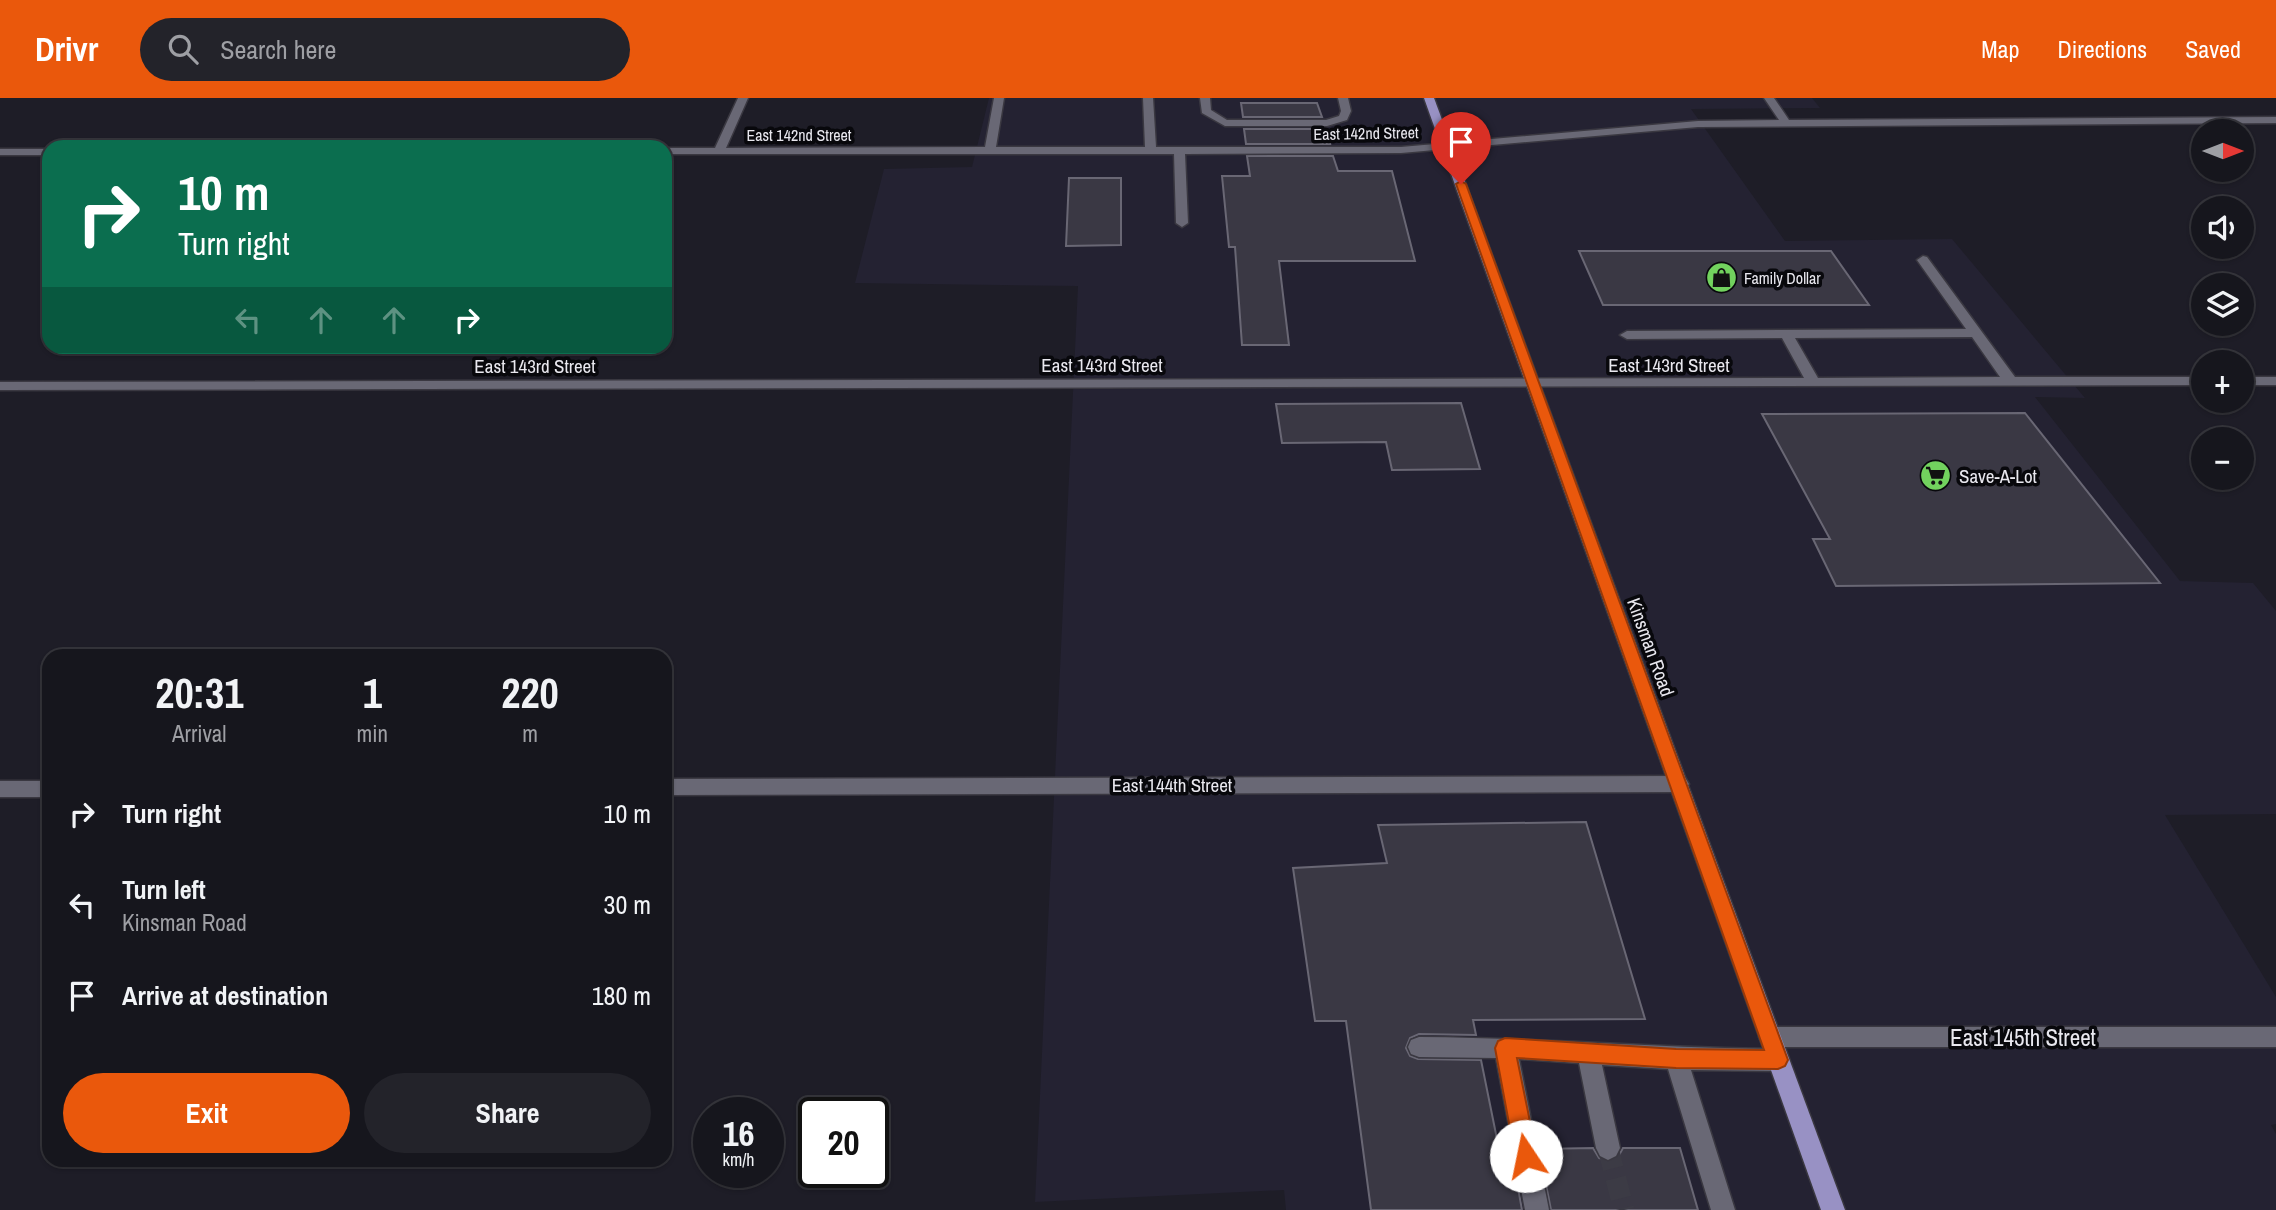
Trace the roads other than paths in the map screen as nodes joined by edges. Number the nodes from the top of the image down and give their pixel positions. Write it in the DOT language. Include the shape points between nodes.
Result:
graph roads {
  1 [pos="743,98"];
  2 [pos="999,98"];
  3 [pos="1148,98"];
  4 [pos="1205,98"];
  5 [pos="1343,98"];
  6 [pos="1429,98"];
  7 [pos="1769,98"];
  8 [pos="2276,120"];
  9 [pos="1786,122"];
  10 [pos="1448,147"];
  11 [pos="1151,150"];
  12 [pos="1179,150"];
  13 [pos="672,151"];
  14 [pos="719,151"];
  15 [pos="990,151"];
  16 [pos="0,152"];
  17 [pos="42,152"];
  18 [pos="1182,223"];
  19 [pos="1923,260"];
  20 [pos="1976,333"];
  21 [pos="1786,334"];
  22 [pos="1627,335"];
  23 [pos="2254,381"];
  24 [pos="2276,381"];
  25 [pos="2011,382"];
  26 [pos="2191,382"];
  27 [pos="1814,383"];
  28 [pos="1534,384"];
  29 [pos="0,386"];
  30 [pos="1679,784"];
  31 [pos="672,787"];
  32 [pos="0,789"];
  33 [pos="42,789"];
  34 [pos="1770,1037"];
  35 [pos="2276,1037"];
  36 [pos="1419,1047"];
  37 [pos="1505,1048"];
  38 [pos="1588,1053"];
  39 [pos="1676,1059"];
  40 [pos="1778,1060"];
  41 [pos="1608,1148"];
  42 [pos="1537,1210"];
  43 [pos="1723,1210"];
  44 [pos="1833,1210"];
  1 -- 14 [label="street"];
  2 -- 15 [label="street"];
  3 -- 11 [label="street"];
  4 -- 5 [label="street" via="1206,111 1225,123 1327,123 1343,118"];
  6 -- 10 [label="main road, Kinsman Road"];
  7 -- 9 [label="street"];
  8 -- 9 [label="street, East 142nd Street"];
  9 -- 10 [label="street, East 142nd Street" via="1698,124"];
  10 -- 12 [label="street, East 142nd Street"];
  10 -- 28 [label="main road, Kinsman Road"];
  11 -- 12 [label="street, East 142nd Street"];
  11 -- 15 [label="street, East 142nd Street"];
  12 -- 18 [label="street"];
  13 -- 14 [label="street, East 142nd Street"];
  14 -- 15 [label="street, East 142nd Street"];
  16 -- 17 [label="street"];
  19 -- 20 [label="street"];
  20 -- 21 [label="street"];
  20 -- 25 [label="street"];
  21 -- 22 [label="street"];
  21 -- 27 [label="street"];
  23 -- 24 [label="street"];
  25 -- 26 [label="street, East 143rd Street"];
  25 -- 27 [label="street, East 143rd Street"];
  27 -- 28 [label="street, East 143rd Street"];
  28 -- 29 [label="street, East 143rd Street"];
  28 -- 30 [label="main road, Kinsman Road"];
  30 -- 31 [label="street, East 144th Street"];
  30 -- 34 [label="main road, Kinsman Road"];
  32 -- 33 [label="street"];
  34 -- 35 [label="street, East 145th Street"];
  34 -- 40 [label="main road, Kinsman Road"];
  36 -- 37 [label="street"];
  37 -- 38 [label="street"];
  37 -- 42 [label="street"];
  38 -- 39 [label="street"];
  38 -- 41 [label="street"];
  39 -- 40 [label="street"];
  39 -- 43 [label="street"];
  40 -- 44 [label="main road, Kinsman Road"];
}
